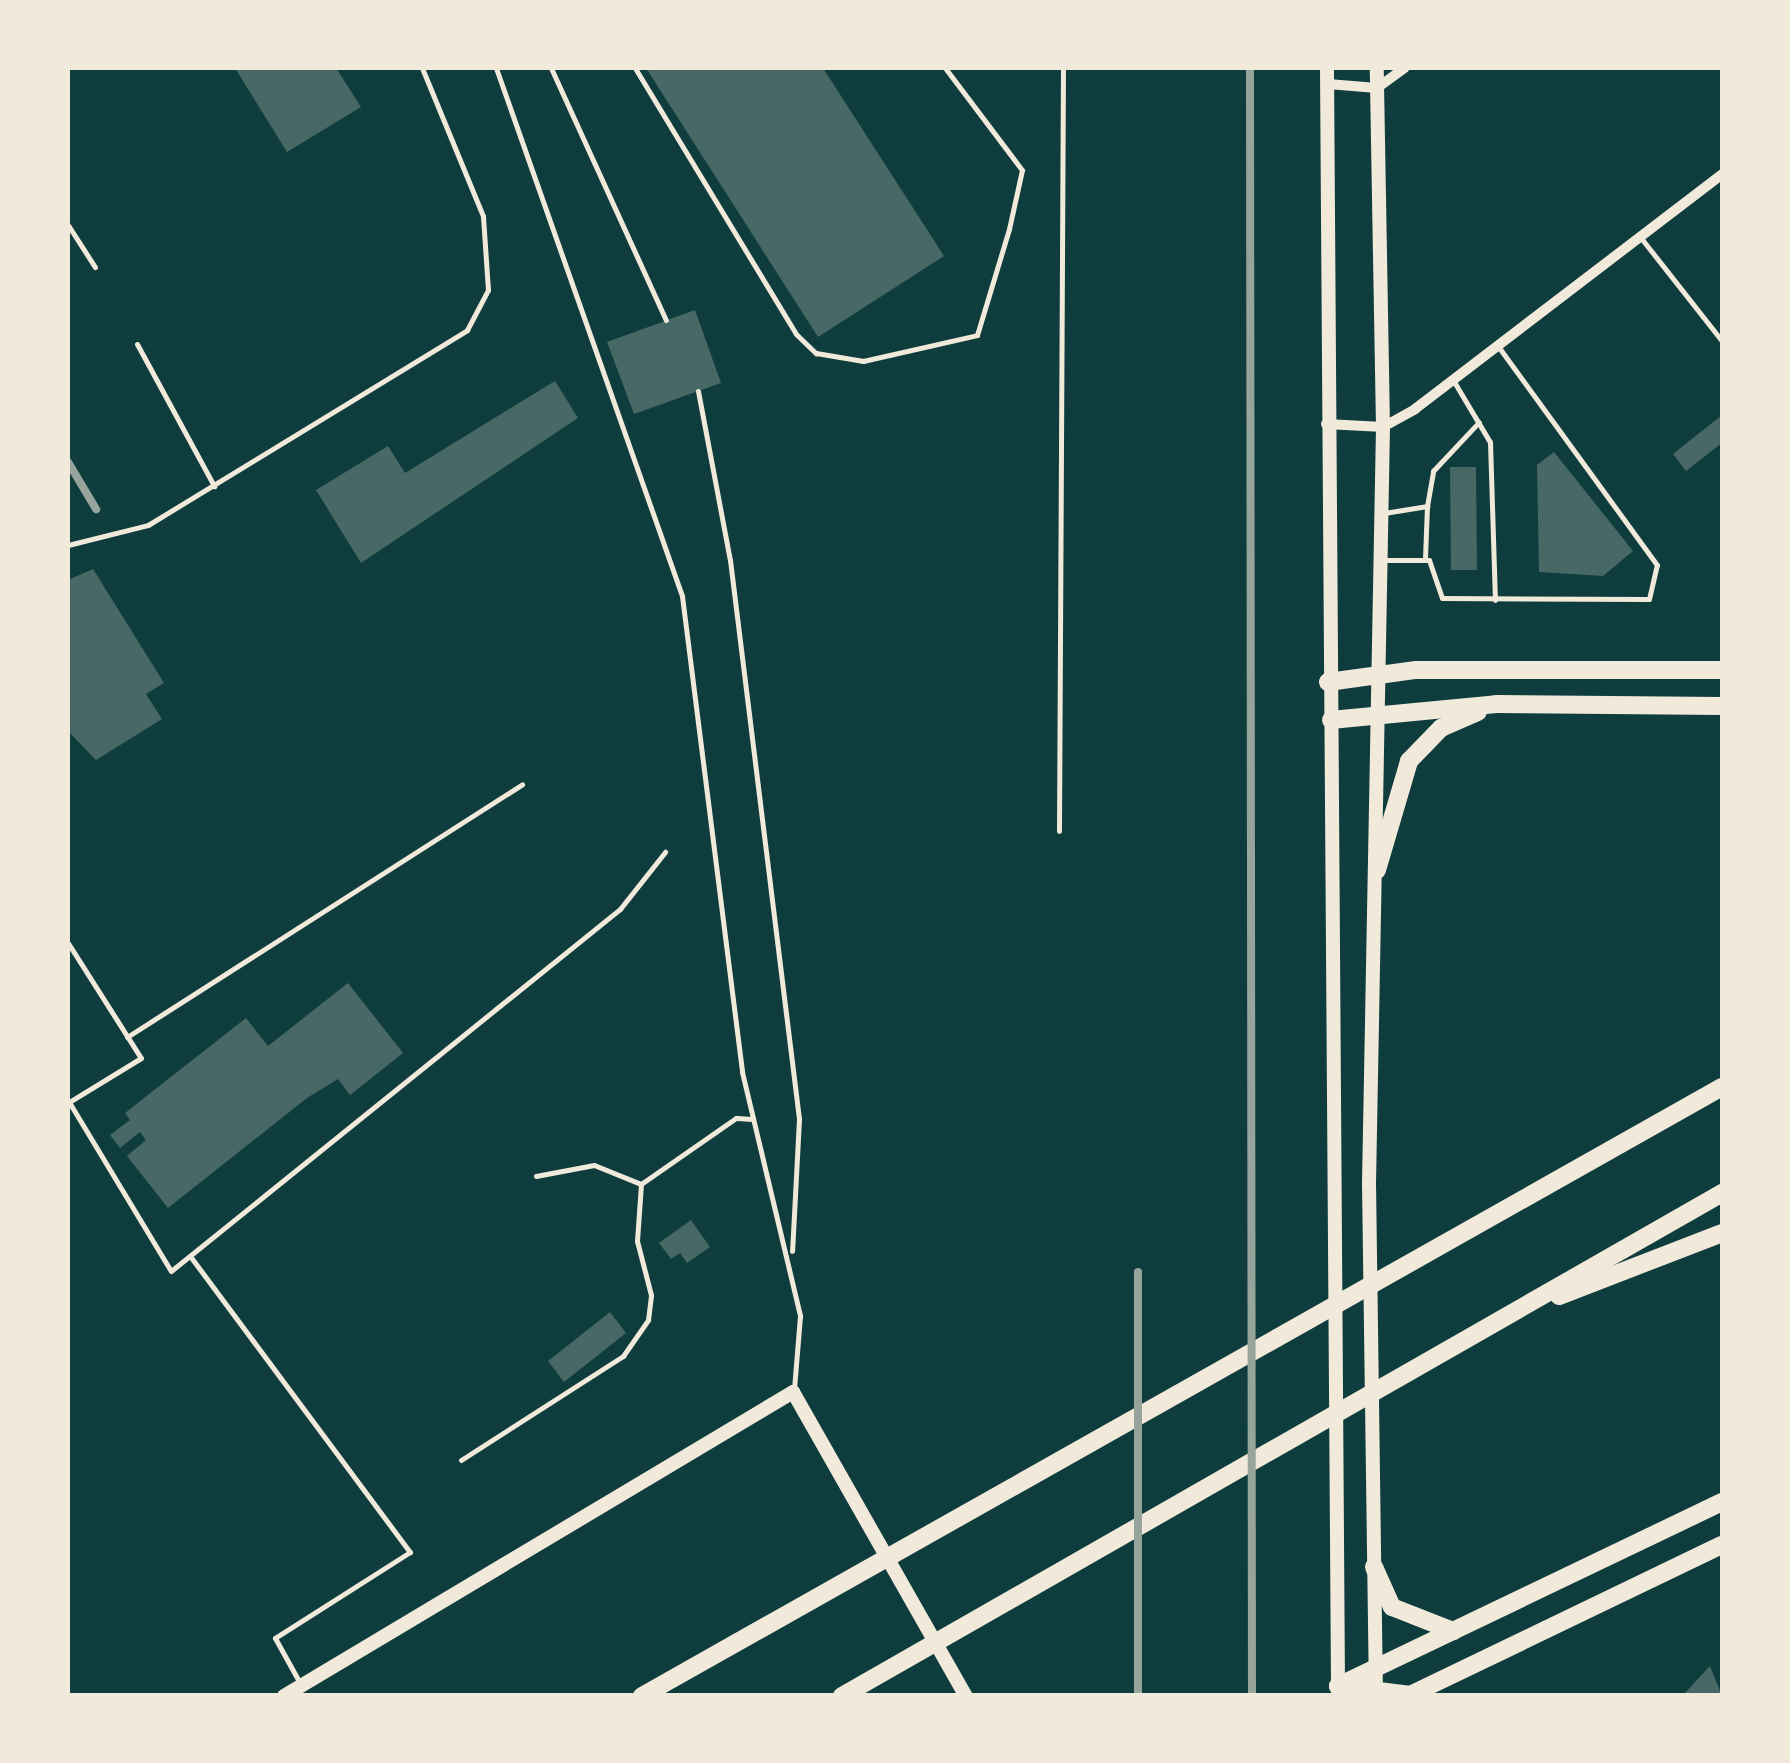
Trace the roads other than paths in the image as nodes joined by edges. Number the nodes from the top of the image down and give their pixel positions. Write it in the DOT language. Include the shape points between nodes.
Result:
graph roads {
  1 [pos="422,68"];
  2 [pos="496,68"];
  3 [pos="550,68"];
  4 [pos="635,68"];
  5 [pos="945,68"];
  6 [pos="1063,68"];
  7 [pos="1328,68"];
  8 [pos="1377,68"];
  9 [pos="1405,68"];
  10 [pos="1328,84"];
  11 [pos="1378,88"];
  12 [pos="1722,174"];
  13 [pos="68,226"];
  14 [pos="1641,238"];
  15 [pos="95,267"];
  16 [pos="666,320"];
  17 [pos="1722,341"];
  18 [pos="137,344"];
  19 [pos="1498,346"];
  20 [pos="1453,380"];
  21 [pos="698,391"];
  22 [pos="1480,422"];
  23 [pos="1326,424"];
  24 [pos="1383,428"];
  25 [pos="214,486"];
  26 [pos="1426,506"];
  27 [pos="1381,514"];
  28 [pos="68,545"];
  29 [pos="1425,559"];
  30 [pos="1380,560"];
  31 [pos="1496,600"];
  32 [pos="1722,670"];
  33 [pos="1380,680"];
  34 [pos="1328,682"];
  35 [pos="1496,704"];
  36 [pos="1722,706"];
  37 [pos="1373,717"];
  38 [pos="1331,720"];
  39 [pos="522,784"];
  40 [pos="1059,831"];
  41 [pos="665,852"];
  42 [pos="1378,870"];
  43 [pos="68,943"];
  44 [pos="126,1036"];
  45 [pos="1722,1073"];
  46 [pos="1722,1087"];
  47 [pos="1687,1108"];
  48 [pos="754,1119"];
  49 [pos="536,1176"];
  50 [pos="642,1184"];
  51 [pos="1722,1192"];
  52 [pos="1722,1233"];
  53 [pos="190,1256"];
  54 [pos="792,1259"];
  55 [pos="1498,1319"];
  56 [pos="794,1392"];
  57 [pos="461,1460"];
  58 [pos="1722,1502"];
  59 [pos="1722,1545"];
  60 [pos="1374,1567"];
  61 [pos="1452,1631"];
  62 [pos="1376,1671"];
  63 [pos="302,1686"];
  64 [pos="1338,1691"];
  65 [pos="1376,1695"];
  66 [pos="284,1696"];
  67 [pos="642,1696"];
  68 [pos="842,1696"];
  69 [pos="966,1696"];
  1 -- 25 [label="lane" via="484,216 488,290 480,309 467,330"];
  2 -- 48 [label="lane" via="682,596"];
  3 -- 16 [label="lane"];
  4 -- 5 [label="lane" via="796,334 816,353 863,361 977,334 1009,229 1022,170"];
  6 -- 40 [label="lane"];
  7 -- 10 [label="main road"];
  8 -- 11 [label="main road"];
  9 -- 11 [label="street"];
  10 -- 11 [label="street"];
  10 -- 23 [label="main road"];
  11 -- 24 [label="main road"];
  12 -- 14 [label="street"];
  13 -- 15 [label="lane"];
  14 -- 17 [label="lane"];
  14 -- 19 [label="street"];
  18 -- 25 [label="lane"];
  19 -- 20 [label="street"];
  19 -- 31 [label="lane" via="1657,565 1649,599 1632,606"];
  20 -- 22 [label="lane"];
  20 -- 24 [label="street"];
  21 -- 54 [label="lane" via="730,560 798,1119"];
  22 -- 26 [label="lane" via="1433,471"];
  22 -- 31 [label="lane" via="1490,442"];
  23 -- 24 [label="street"];
  23 -- 34 [label="main road"];
  24 -- 27 [label="main road"];
  25 -- 28 [label="lane" via="148,525"];
  26 -- 27 [label="lane"];
  26 -- 29 [label="lane"];
  27 -- 30 [label="main road"];
  29 -- 30 [label="lane"];
  29 -- 31 [label="lane" via="1442,598"];
  30 -- 33 [label="main road"];
  32 -- 33 [label="highway" via="1416,670"];
  33 -- 34 [label="highway"];
  33 -- 37 [label="main road"];
  34 -- 38 [label="main road"];
  35 -- 36 [label="highway"];
  35 -- 37 [label="highway"];
  35 -- 42 [label="highway" via="1441,728 1409,761"];
  37 -- 38 [label="highway"];
  37 -- 42 [label="main road"];
  38 -- 64 [label="main road"];
  39 -- 44 [label="lane"];
  41 -- 53 [label="lane" via="620,910"];
  42 -- 60 [label="main road" via="1369,1184"];
  43 -- 44 [label="lane"];
  44 -- 53 [label="lane" via="140,1058 69,1102 171,1272"];
  45 -- 47 [label="highway"];
  46 -- 47 [label="highway"];
  47 -- 67 [label="highway"];
  48 -- 50 [label="lane" via="736,1118"];
  48 -- 54 [label="lane"];
  49 -- 50 [label="lane" via="594,1165"];
  50 -- 57 [label="lane" via="637,1240 651,1295 640,1336 608,1367"];
  51 -- 55 [label="highway"];
  52 -- 55 [label="highway"];
  53 -- 63 [label="lane" via="410,1552 275,1638"];
  54 -- 56 [label="lane" via="800,1316"];
  55 -- 68 [label="highway"];
  56 -- 63 [label="main road"];
  56 -- 69 [label="main road"];
  58 -- 61 [label="highway"];
  59 -- 65 [label="highway" via="1410,1695"];
  60 -- 61 [label="highway" via="1392,1606"];
  60 -- 62 [label="main road"];
  61 -- 62 [label="highway"];
  62 -- 64 [label="highway"];
  62 -- 65 [label="main road"];
  63 -- 66 [label="main road"];
  64 -- 65 [label="highway"];
}
